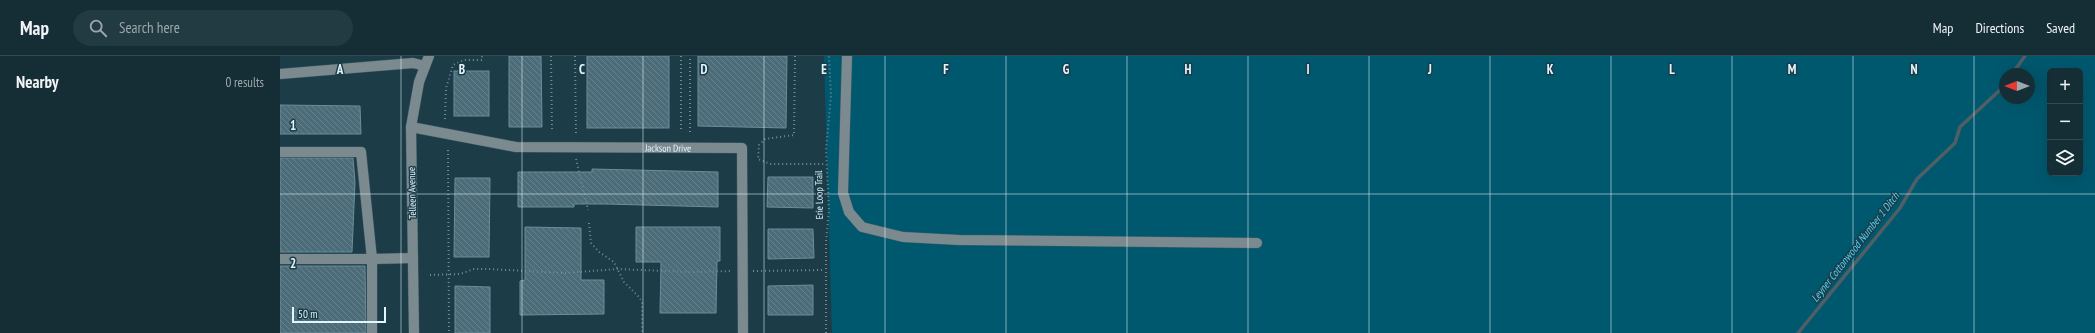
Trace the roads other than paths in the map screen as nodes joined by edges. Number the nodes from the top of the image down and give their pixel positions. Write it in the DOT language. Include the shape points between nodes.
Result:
graph roads {
  1 [pos="847,56"];
  2 [pos="427,61"];
  3 [pos="280,74"];
  4 [pos="412,127"];
  5 [pos="280,152"];
  6 [pos="1257,243"];
  7 [pos="412,258"];
  8 [pos="280,259"];
  9 [pos="372,259"];
  10 [pos="372,333"];
  11 [pos="414,333"];
  12 [pos="743,333"];
  1 -- 6 [label="street" via="843,193 849,212 862,227 903,237 959,240"];
  2 -- 3 [label="street"];
  2 -- 4 [label="street, Telleen Avenue" via="415,101"];
  4 -- 7 [label="street, Telleen Avenue"];
  4 -- 12 [label="street, Jackson Drive" via="516,147 742,148"];
  5 -- 9 [label="street" via="361,152"];
  7 -- 9 [label="street"];
  7 -- 11 [label="street, Telleen Avenue"];
  8 -- 9 [label="street"];
  9 -- 10 [label="street"];
}
